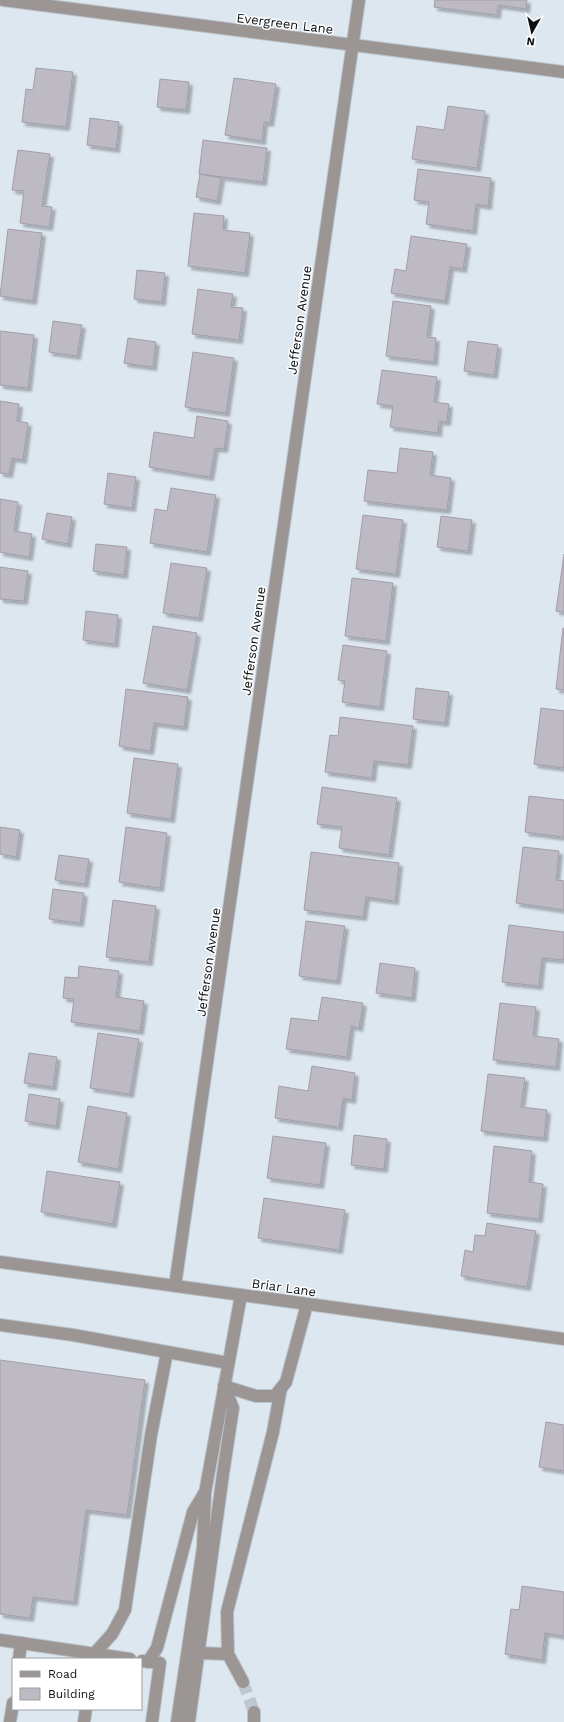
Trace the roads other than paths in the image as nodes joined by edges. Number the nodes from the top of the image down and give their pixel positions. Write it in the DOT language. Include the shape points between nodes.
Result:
graph roads {
  1 [pos="3,0"];
  2 [pos="359,0"];
  3 [pos="353,46"];
  4 [pos="564,72"];
  5 [pos="0,1262"];
  6 [pos="175,1286"];
  7 [pos="241,1295"];
  8 [pos="307,1304"];
  9 [pos="0,1325"];
  10 [pos="564,1340"];
  11 [pos="167,1352"];
  12 [pos="228,1363"];
  13 [pos="224,1386"];
  14 [pos="278,1392"];
  15 [pos="205,1492"];
  16 [pos="0,1640"];
  17 [pos="21,1643"];
  18 [pos="198,1653"];
  19 [pos="228,1654"];
  20 [pos="93,1656"];
  21 [pos="19,1658"];
  22 [pos="118,1658"];
  23 [pos="144,1661"];
  24 [pos="242,1682"];
  25 [pos="12,1709"];
  26 [pos="86,1710"];
  27 [pos="10,1722"];
  28 [pos="84,1722"];
  29 [pos="152,1722"];
  30 [pos="177,1722"];
  31 [pos="189,1722"];
  1 -- 3 [label="street, Evergreen Lane"];
  2 -- 3 [label="street, Jefferson Avenue"];
  3 -- 4 [label="street, Evergreen Lane"];
  3 -- 6 [label="street, Jefferson Avenue"];
  5 -- 6 [label="street, Briar Lane"];
  6 -- 7 [label="street, Briar Lane"];
  7 -- 8 [label="street, Briar Lane"];
  7 -- 12 [label="street"];
  8 -- 10 [label="street, Briar Lane"];
  8 -- 14 [label="street" via="286,1382"];
  9 -- 11 [label="street"];
  11 -- 12 [label="street"];
  11 -- 20 [label="street" via="151,1435 125,1610 112,1634"];
  12 -- 13 [label="street"];
  13 -- 14 [label="street" via="256,1396"];
  13 -- 15 [label="street"];
  13 -- 18 [label="street" via="234,1408"];
  14 -- 19 [label="street" via="273,1432 227,1612"];
  15 -- 23 [label="street" via="193,1512 157,1648"];
  15 -- 30 [label="street" via="203,1548"];
  16 -- 17 [label="street"];
  17 -- 20 [label="street"];
  17 -- 21 [label="street"];
  18 -- 19 [label="street"];
  18 -- 31 [label="street"];
  19 -- 24 [label="street"];
  20 -- 22 [label="street"];
  23 -- 29 [label="street" via="160,1663"];
  25 -- 27 [label="street"];
  26 -- 28 [label="street"];
}
